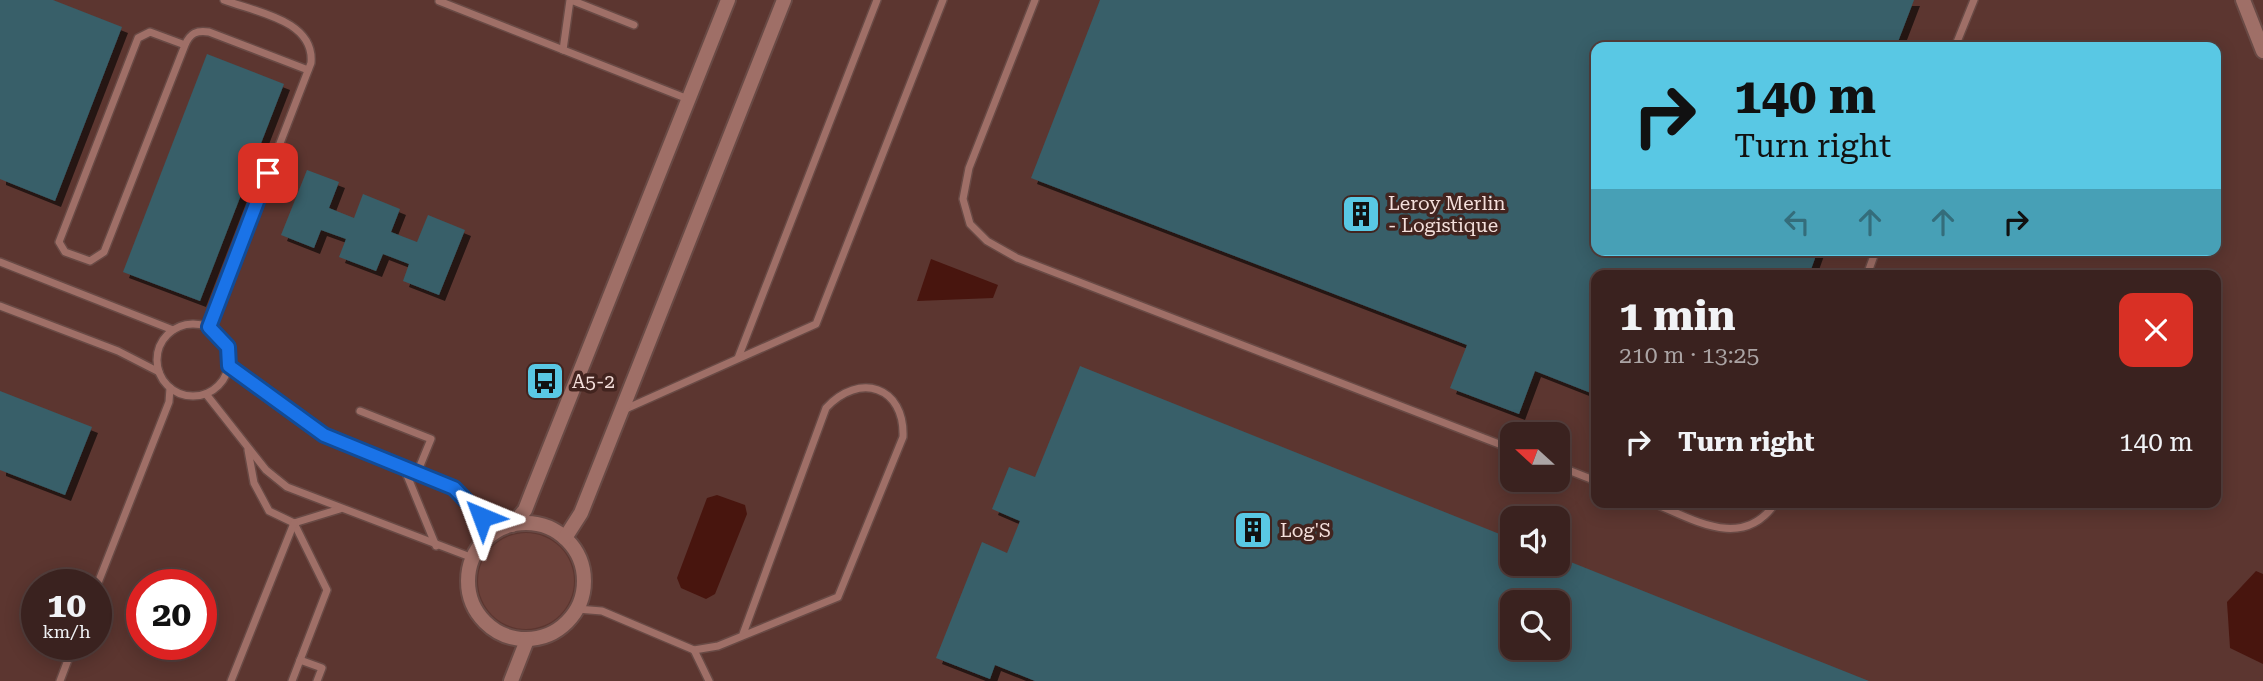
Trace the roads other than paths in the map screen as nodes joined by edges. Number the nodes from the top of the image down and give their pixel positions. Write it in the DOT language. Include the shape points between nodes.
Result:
graph roads {
  1 [pos="224,0"];
  2 [pos="571,0"];
  3 [pos="728,0"];
  4 [pos="784,0"];
  5 [pos="877,0"];
  6 [pos="943,0"];
  7 [pos="1035,0"];
  8 [pos="1973,0"];
  9 [pos="2243,0"];
  10 [pos="439,1"];
  11 [pos="634,25"];
  12 [pos="1957,42"];
  13 [pos="185,45"];
  14 [pos="564,50"];
  15 [pos="2263,51"];
  16 [pos="308,70"];
  17 [pos="689,99"];
  18 [pos="0,262"];
  19 [pos="0,306"];
  20 [pos="209,327"];
  21 [pos="173,330"];
  22 [pos="738,358"];
  23 [pos="229,366"];
  24 [pos="159,372"];
  25 [pos="170,388"];
  26 [pos="206,394"];
  27 [pos="360,411"];
  28 [pos="621,412"];
  29 [pos="1500,444"];
  30 [pos="248,448"];
  31 [pos="404,468"];
  32 [pos="1570,471"];
  33 [pos="417,473"];
  34 [pos="1591,479"];
  35 [pos="341,508"];
  36 [pos="1666,508"];
  37 [pos="1772,508"];
  38 [pos="294,523"];
  39 [pos="512,524"];
  40 [pos="496,531"];
  41 [pos="565,538"];
  42 [pos="436,546"];
  43 [pos="473,558"];
  44 [pos="103,569"];
  45 [pos="577,609"];
  46 [pos="743,634"];
  47 [pos="527,640"];
  48 [pos="694,649"];
  49 [pos="68,660"];
  50 [pos="300,660"];
  51 [pos="60,681"];
  52 [pos="231,681"];
  53 [pos="292,681"];
  54 [pos="317,681"];
  55 [pos="511,681"];
  56 [pos="709,681"];
  1 -- 16 [label="lane" via="301,32 312,50"];
  2 -- 11 [label="lane"];
  2 -- 14 [label="lane"];
  3 -- 17 [label="street"];
  4 -- 28 [label="street"];
  5 -- 22 [label="lane"];
  6 -- 22 [label="lane" via="816,324"];
  7 -- 29 [label="lane" via="969,168 963,199 970,224 987,241 1017,258"];
  8 -- 12 [label="lane"];
  9 -- 15 [label="street"];
  10 -- 14 [label="lane"];
  13 -- 13 [label="lane" via="104,252 90,261 65,252 59,243 129,53 138,38 150,32"];
  13 -- 16 [label="lane" via="193,33 209,32"];
  14 -- 17 [label="lane"];
  16 -- 20 [label="lane"];
  17 -- 39 [label="street" via="525,510"];
  18 -- 21 [label="lane"];
  19 -- 24 [label="lane" via="118,351"];
  20 -- 21 [label="lane" via="190,324"];
  20 -- 23 [label="lane" via="228,347"];
  21 -- 24 [label="lane" via="158,353"];
  22 -- 28 [label="lane"];
  23 -- 26 [label="lane" via="221,383"];
  23 -- 31 [label="lane" via="324,435"];
  24 -- 25 [label="lane"];
  25 -- 26 [label="lane" via="187,396"];
  25 -- 44 [label="lane" via="169,402"];
  26 -- 30 [label="lane"];
  27 -- 33 [label="lane" via="430,439"];
  28 -- 41 [label="street" via="581,513"];
  30 -- 35 [label="lane" via="287,487"];
  30 -- 38 [label="lane" via="254,483 269,511"];
  31 -- 33 [label="lane"];
  31 -- 42 [label="lane"];
  32 -- 34 [label="lane"];
  33 -- 40 [label="lane" via="454,488"];
  35 -- 38 [label="lane"];
  35 -- 42 [label="lane"];
  36 -- 37 [label="lane" via="1725,531 1747,526"];
  38 -- 50 [label="lane" via="327,590"];
  38 -- 52 [label="lane"];
  39 -- 40 [label="street"];
  39 -- 41 [label="street" via="540,525"];
  40 -- 43 [label="street"];
  41 -- 45 [label="street" via="584,571 584,591"];
  42 -- 43 [label="lane"];
  43 -- 47 [label="street" via="468,577 478,614 491,628"];
  45 -- 47 [label="street" via="556,631"];
  45 -- 48 [label="lane" via="601,611"];
  46 -- 46 [label="lane" via="838,597 903,437 904,419 894,401 878,388 857,387 838,395 826,408"];
  46 -- 48 [label="lane" via="718,646"];
  47 -- 55 [label="street"];
  48 -- 56 [label="lane"];
  49 -- 51 [label="lane"];
  50 -- 53 [label="lane"];
  50 -- 54 [label="lane" via="323,668"];
}
